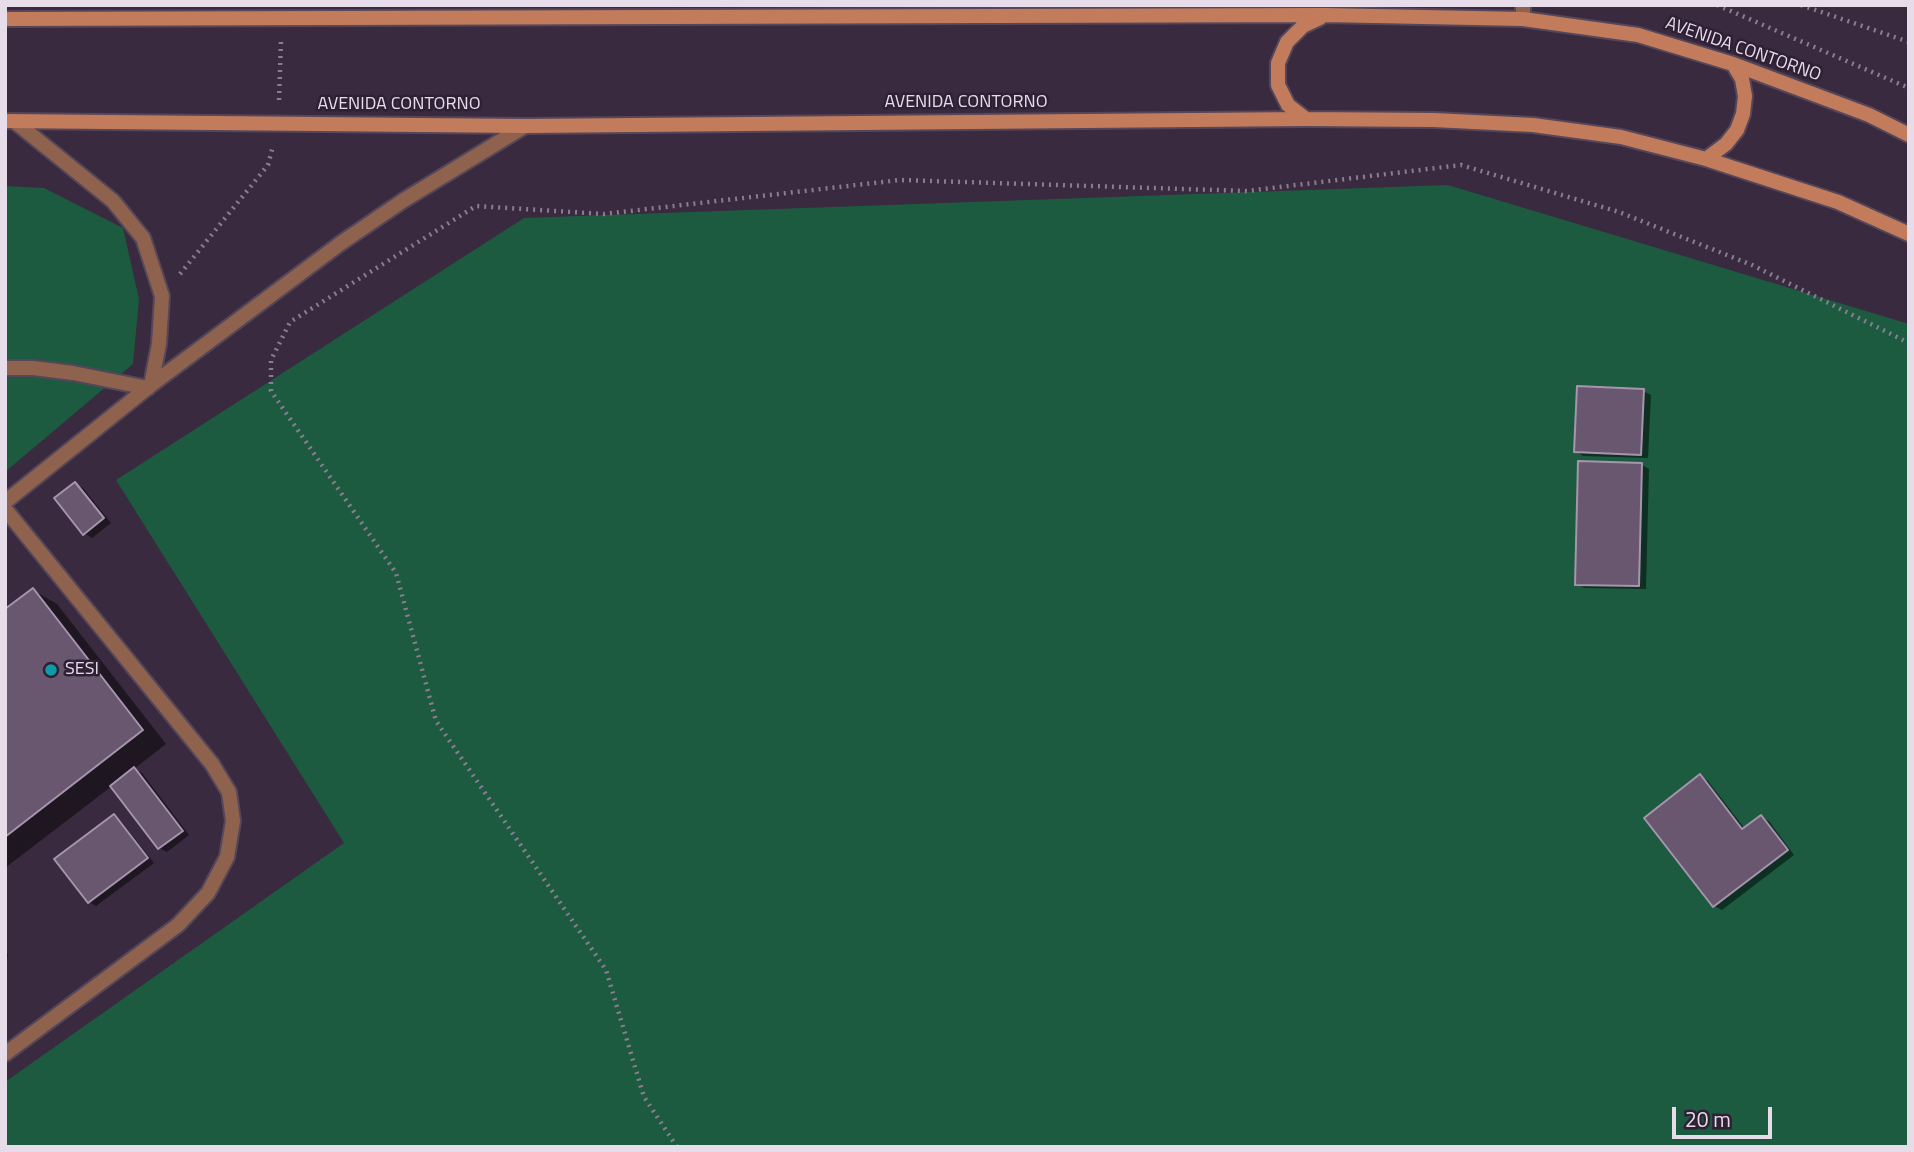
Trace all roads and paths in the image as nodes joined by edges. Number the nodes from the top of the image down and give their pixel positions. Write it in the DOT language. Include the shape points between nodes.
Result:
graph roads {
  1 [pos="1717,5"];
  2 [pos="1801,5"];
  3 [pos="1523,12"];
  4 [pos="1325,15"];
  5 [pos="282,18"];
  6 [pos="5,19"];
  7 [pos="1909,42"];
  8 [pos="1733,64"];
  9 [pos="1909,88"];
  10 [pos="1306,119"];
  11 [pos="10,121"];
  12 [pos="279,124"];
  13 [pos="525,125"];
  14 [pos="1909,135"];
  15 [pos="1706,159"];
  16 [pos="1909,234"];
  17 [pos="162,296"];
  18 [pos="1909,343"];
  19 [pos="5,368"];
  20 [pos="150,387"];
  21 [pos="5,502"];
  22 [pos="5,509"];
  23 [pos="5,1054"];
  24 [pos="677,1147"];
  1 -- 9 [label="path"];
  2 -- 7 [label="path"];
  3 -- 4 [label="main road, AVENIDA CONTORNO"];
  3 -- 8 [label="main road, AVENIDA CONTORNO" via="1638,36"];
  4 -- 5 [label="main road, AVENIDA CONTORNO"];
  4 -- 10 [label="main road" via="1287,41 1278,62 1278,85 1288,105"];
  5 -- 6 [label="main road, AVENIDA CONTORNO"];
  5 -- 12 [label="path"];
  8 -- 14 [label="main road, AVENIDA CONTORNO" via="1869,115"];
  8 -- 15 [label="main road" via="1742,79 1743,114 1726,144"];
  10 -- 13 [label="main road, AVENIDA CONTORNO"];
  10 -- 15 [label="main road, AVENIDA CONTORNO" via="1533,125 1621,137"];
  11 -- 12 [label="main road, AVENIDA CONTORNO"];
  11 -- 17 [label="lane" via="113,201 143,238"];
  12 -- 13 [label="main road, AVENIDA CONTORNO"];
  12 -- 17 [label="path" via="268,165"];
  13 -- 20 [label="lane" via="341,243"];
  15 -- 16 [label="main road, AVENIDA CONTORNO" via="1838,202"];
  17 -- 20 [label="lane"];
  18 -- 24 [label="path" via="1752,265 1619,212 1461,165 1247,191 900,180 604,214 476,206 290,322 271,360 271,391 396,573 436,721 606,970 644,1097"];
  19 -- 20 [label="lane" via="73,373"];
  20 -- 21 [label="lane"];
  22 -- 23 [label="lane" via="212,764 229,793 233,821 227,857 208,893 178,925"];
}
